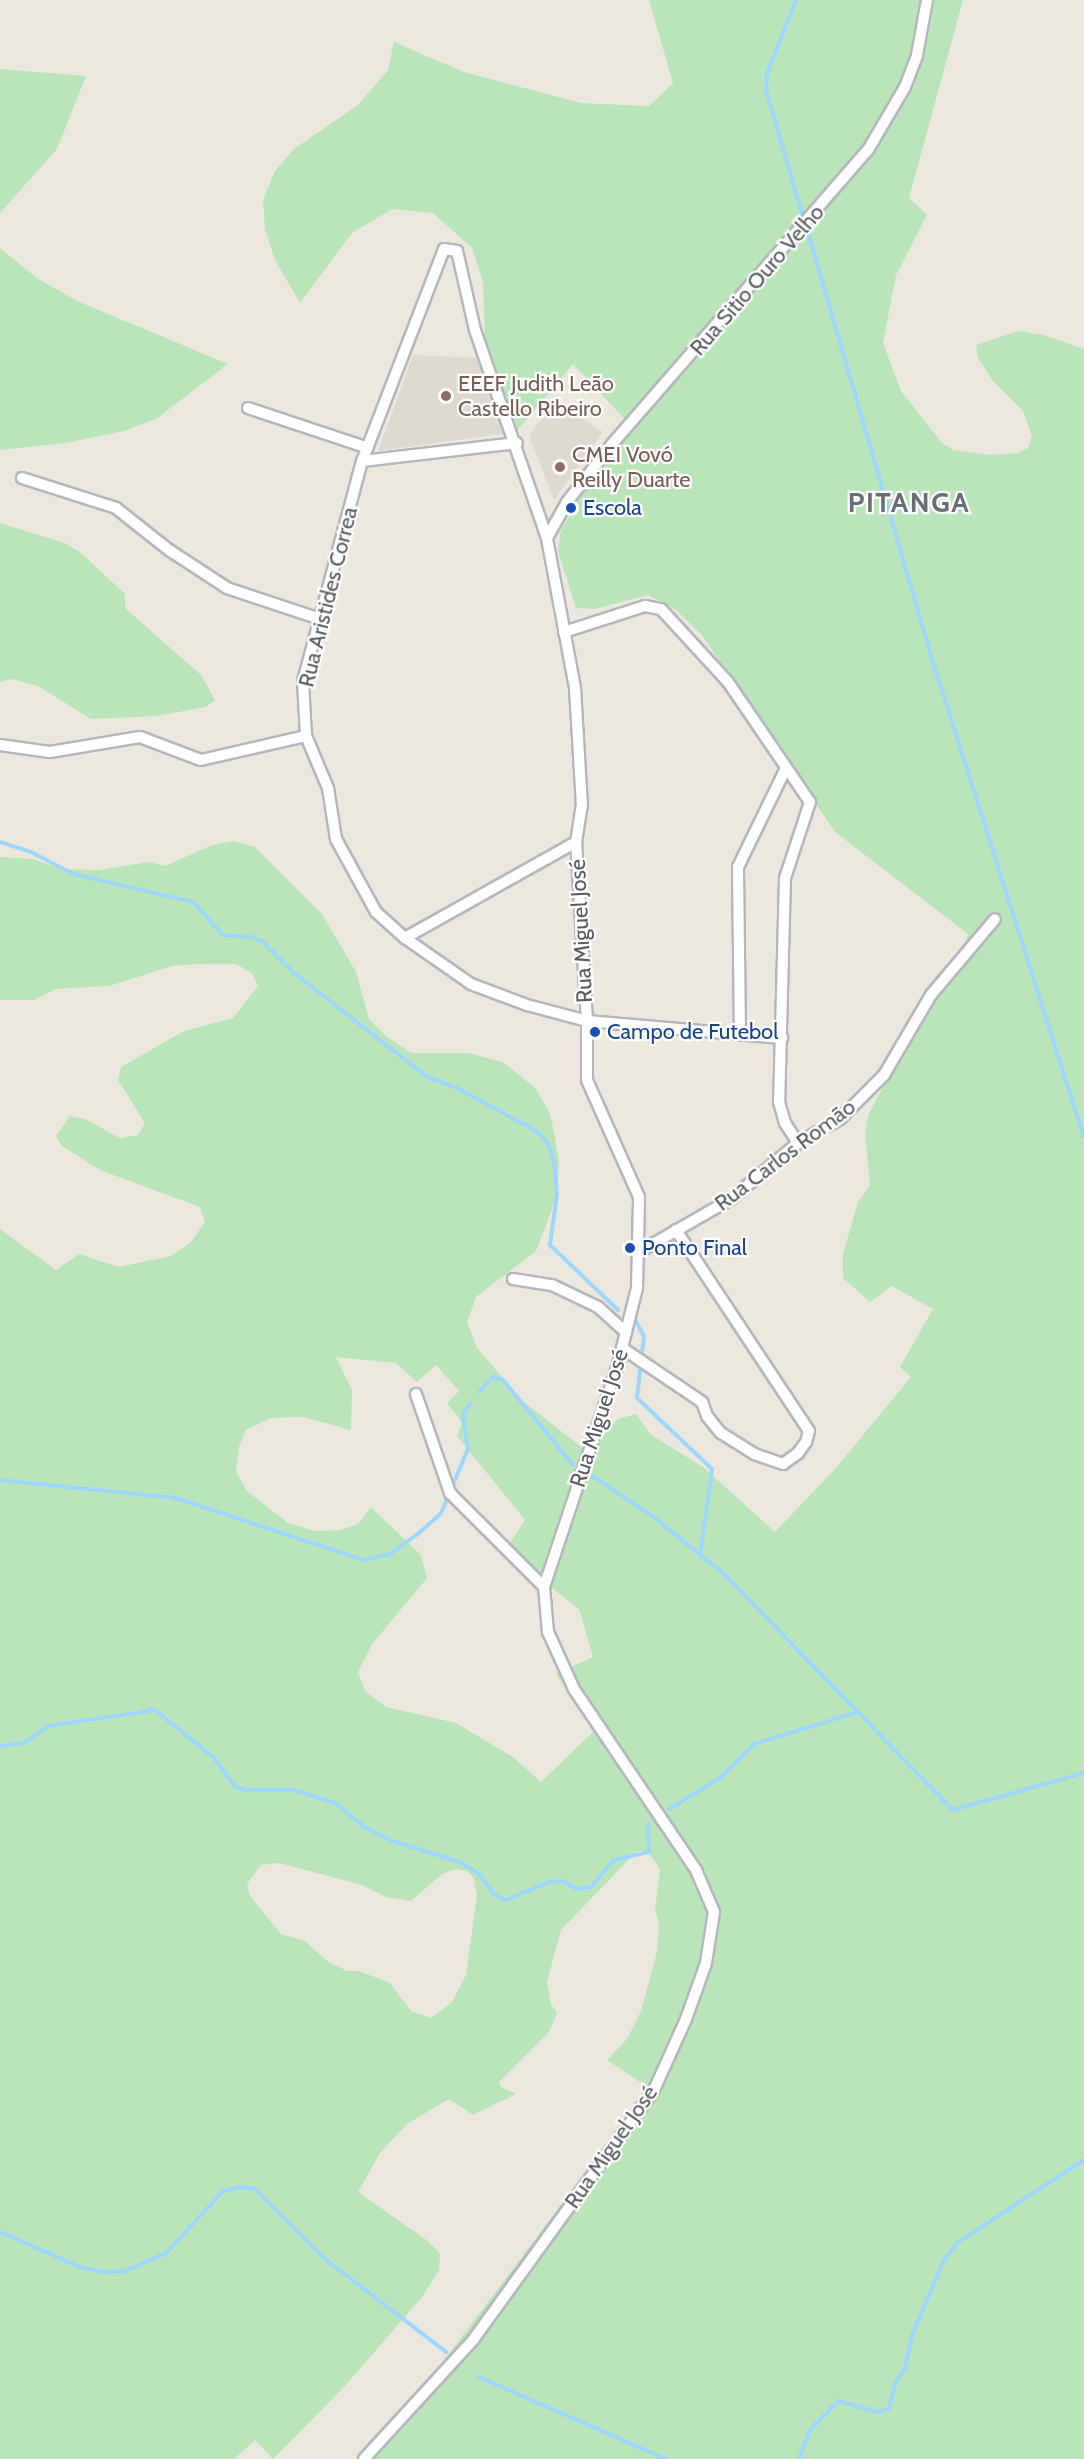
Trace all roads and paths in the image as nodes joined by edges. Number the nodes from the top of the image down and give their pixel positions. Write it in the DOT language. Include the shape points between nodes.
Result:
graph roads {
  1 [pos="927,0"];
  2 [pos="450,247"];
  3 [pos="248,408"];
  4 [pos="517,443"];
  5 [pos="368,448"];
  6 [pos="362,461"];
  7 [pos="22,478"];
  8 [pos="547,538"];
  9 [pos="320,619"];
  10 [pos="564,632"];
  11 [pos="306,736"];
  12 [pos="0,745"];
  13 [pos="786,768"];
  14 [pos="576,842"];
  15 [pos="995,919"];
  16 [pos="405,938"];
  17 [pos="587,1021"];
  18 [pos="740,1034"];
  19 [pos="782,1038"];
  20 [pos="798,1143"];
  21 [pos="676,1230"];
  22 [pos="639,1252"];
  23 [pos="513,1279"];
  24 [pos="626,1332"];
  25 [pos="622,1347"];
  26 [pos="416,1395"];
  27 [pos="544,1587"];
  28 [pos="364,2459"];
  1 -- 8 [label="street, Rua Sitio Ouro Velho" via="909,76 868,150 613,443 567,502"];
  2 -- 4 [label="street, Rua Miguel José" via="456,251 475,330"];
  2 -- 5 [label="street, Rua Aristides Correa" via="444,249"];
  3 -- 5 [label="street"];
  4 -- 6 [label="street"];
  4 -- 8 [label="street, Rua Miguel José"];
  5 -- 6 [label="street, Rua Aristides Correa"];
  6 -- 9 [label="street, Rua Aristides Correa"];
  7 -- 9 [label="street" via="116,508 169,550 227,588"];
  8 -- 10 [label="street, Rua Miguel José"];
  9 -- 11 [label="street, Rua Aristides Correa" via="303,681"];
  10 -- 13 [label="street" via="645,606 661,609 728,682"];
  10 -- 14 [label="street, Rua Miguel José" via="575,688 581,794"];
  11 -- 12 [label="street" via="201,760 140,737 50,752"];
  11 -- 16 [label="street, Rua Aristides Correa" via="328,788 336,838 376,912"];
  13 -- 18 [label="street" via="738,867"];
  13 -- 19 [label="street" via="810,802 785,878"];
  14 -- 16 [label="street"];
  14 -- 17 [label="street, Rua Miguel José"];
  15 -- 20 [label="street, Rua Carlos Romão" via="931,995 884,1075 840,1119"];
  16 -- 17 [label="street, Rua Aristides Correa" via="471,984"];
  17 -- 18 [label="street, Rua Aristides Correa"];
  17 -- 22 [label="street, Rua Miguel José" via="588,1086 639,1197"];
  18 -- 19 [label="street, Rua Aristides Correa"];
  19 -- 20 [label="street" via="779,1102 785,1123"];
  20 -- 21 [label="street, Rua Carlos Romão" via="731,1199"];
  21 -- 22 [label="street, Rua Carlos Romão"];
  21 -- 25 [label="street" via="809,1431 806,1442 783,1464 754,1454 722,1433 707,1416 702,1402"];
  22 -- 24 [label="street, Rua Miguel José" via="637,1288"];
  23 -- 24 [label="street" via="552,1285 598,1308"];
  24 -- 25 [label="street, Rua Miguel José"];
  25 -- 27 [label="street, Rua Miguel José"];
  26 -- 27 [label="street" via="450,1493"];
  27 -- 28 [label="street, Rua Miguel José" via="548,1632 559,1660 633,1782 696,1870 714,1912 706,1963 654,2090 473,2340"];
}
